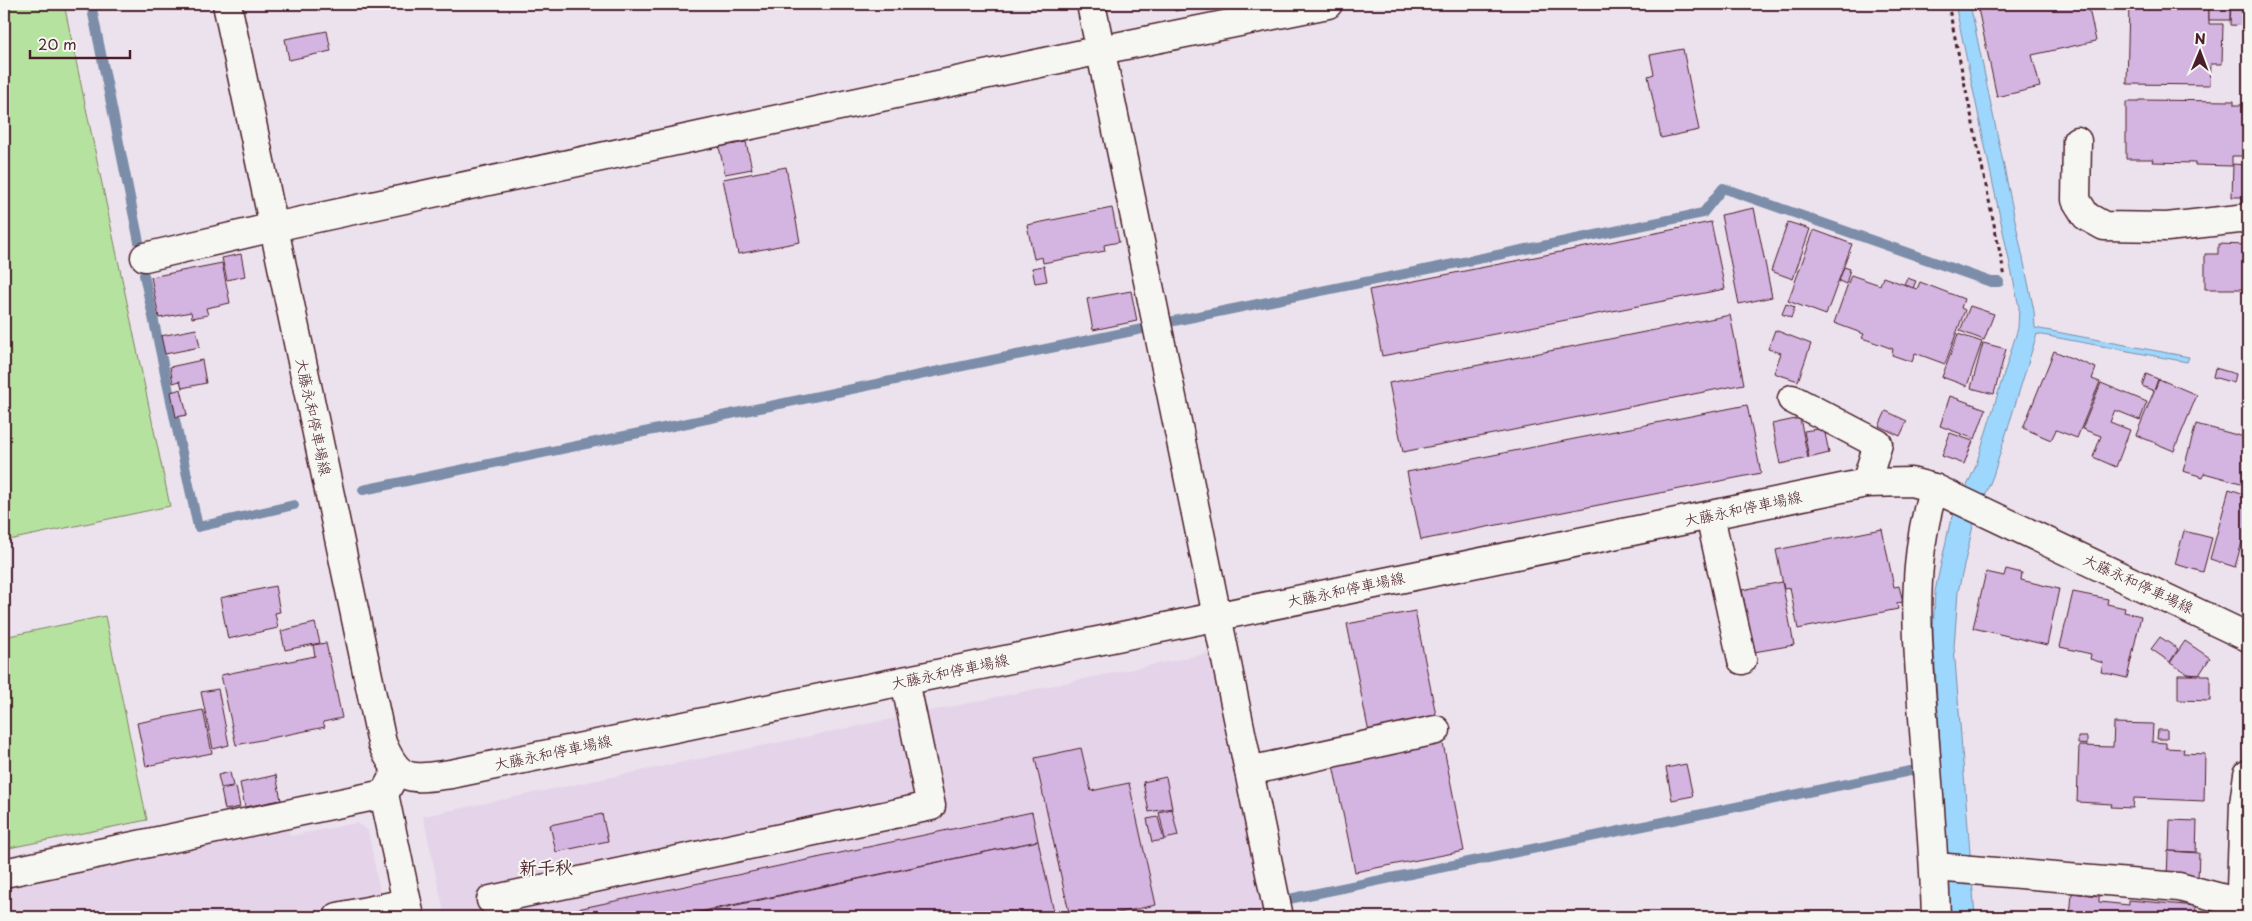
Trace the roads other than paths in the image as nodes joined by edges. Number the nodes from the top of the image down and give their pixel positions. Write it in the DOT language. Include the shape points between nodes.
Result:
graph roads {
  1 [pos="227,4"];
  2 [pos="1091,4"];
  3 [pos="1328,4"];
  4 [pos="1101,50"];
  5 [pos="2077,141"];
  6 [pos="2248,218"];
  7 [pos="274,227"];
  8 [pos="145,257"];
  9 [pos="1792,399"];
  10 [pos="1866,483"];
  11 [pos="1942,491"];
  12 [pos="1710,516"];
  13 [pos="1216,617"];
  14 [pos="2248,637"];
  15 [pos="1742,660"];
  16 [pos="905,681"];
  17 [pos="1436,730"];
  18 [pos="397,770"];
  19 [pos="1249,771"];
  20 [pos="2248,774"];
  21 [pos="384,794"];
  22 [pos="1938,867"];
  23 [pos="4,873"];
  24 [pos="491,900"];
  25 [pos="408,910"];
  26 [pos="2240,910"];
  27 [pos="338,917"];
  28 [pos="1279,917"];
  29 [pos="1936,917"];
  1 -- 7 [label="street, 大藤永和停車場線"];
  2 -- 4 [label="street"];
  3 -- 4 [label="street"];
  4 -- 7 [label="street"];
  4 -- 13 [label="street"];
  5 -- 6 [label="street" via="2076,200 2086,216 2104,226 2167,227"];
  7 -- 8 [label="street"];
  7 -- 18 [label="street, 大藤永和停車場線" via="382,743"];
  9 -- 10 [label="street" via="1878,444"];
  10 -- 11 [label="street, 大藤永和停車場線" via="1911,482"];
  10 -- 12 [label="street, 大藤永和停車場線"];
  11 -- 14 [label="street, 大藤永和停車場線"];
  11 -- 22 [label="street" via="1925,515 1918,558 1917,628"];
  12 -- 13 [label="street, 大藤永和停車場線"];
  12 -- 15 [label="street"];
  13 -- 16 [label="street, 大藤永和停車場線"];
  13 -- 19 [label="street"];
  16 -- 18 [label="street, 大藤永和停車場線" via="451,774 420,778 408,777"];
  16 -- 24 [label="street" via="931,806"];
  17 -- 19 [label="street"];
  18 -- 21 [label="street"];
  19 -- 28 [label="street"];
  20 -- 26 [label="street"];
  21 -- 23 [label="street"];
  21 -- 25 [label="street"];
  22 -- 26 [label="street" via="2179,887"];
  22 -- 29 [label="street"];
  25 -- 27 [label="street"];
}
